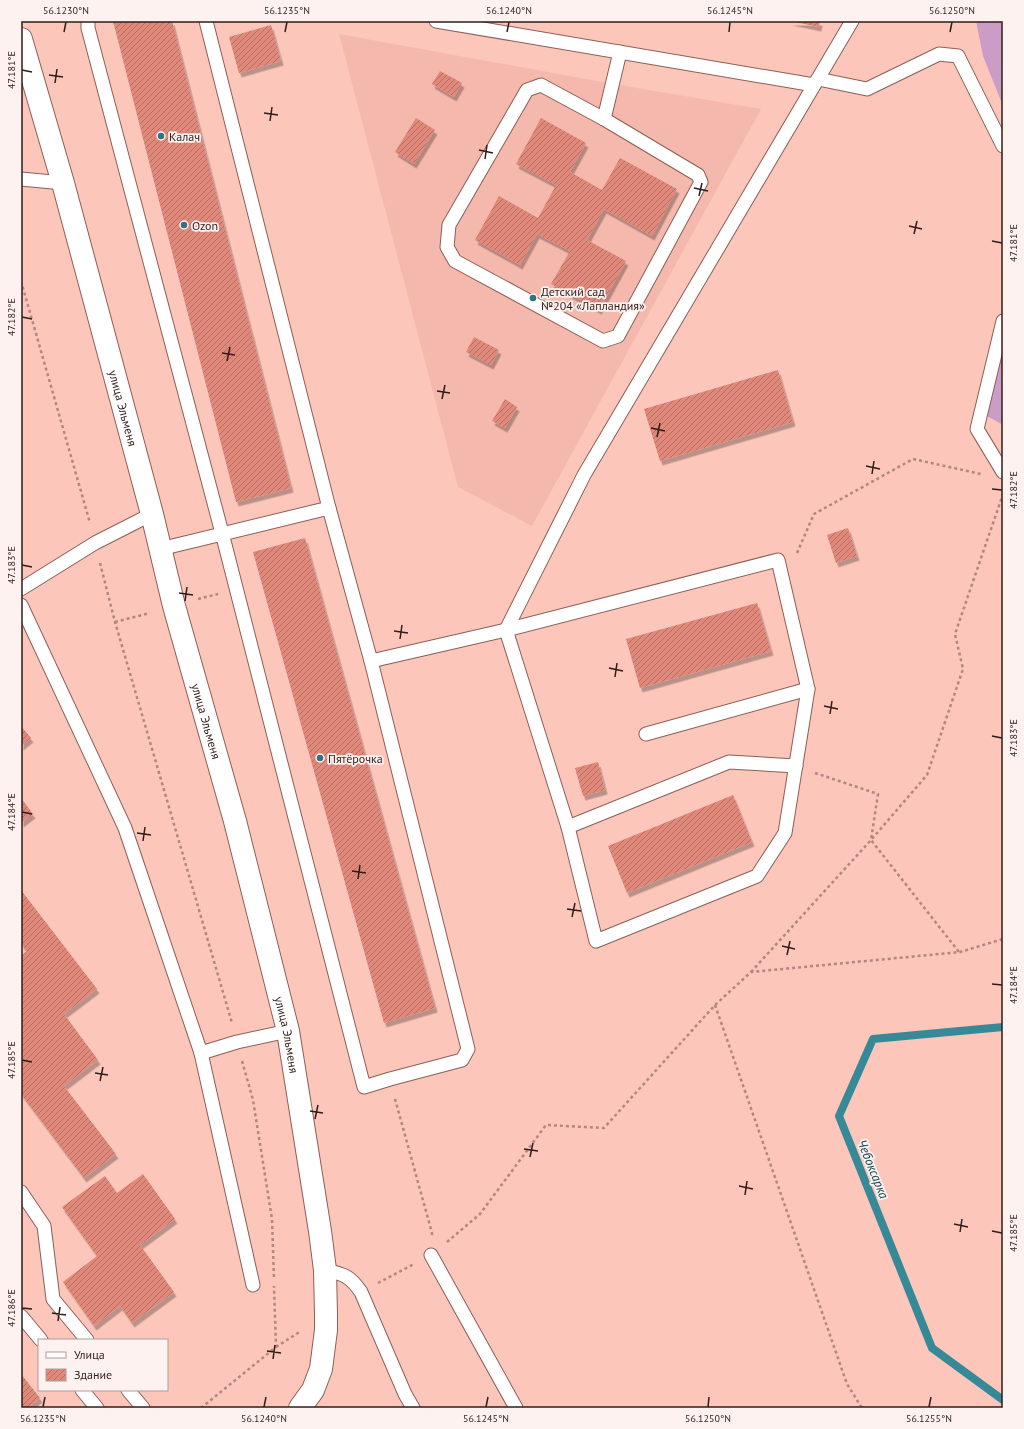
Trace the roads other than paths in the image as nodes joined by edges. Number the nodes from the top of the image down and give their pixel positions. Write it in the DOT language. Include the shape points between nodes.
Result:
graph roads {
  1 [pos="88,21"];
  2 [pos="206,21"];
  3 [pos="436,21"];
  4 [pos="852,21"];
  5 [pos="481,25"];
  6 [pos="21,39"];
  7 [pos="620,52"];
  8 [pos="816,82"];
  9 [pos="604,119"];
  10 [pos="1003,146"];
  11 [pos="21,180"];
  12 [pos="63,183"];
  13 [pos="1003,320"];
  14 [pos="1003,472"];
  15 [pos="329,508"];
  16 [pos="152,514"];
  17 [pos="222,533"];
  18 [pos="160,549"];
  19 [pos="21,589"];
  20 [pos="21,605"];
  21 [pos="506,630"];
  22 [pos="371,661"];
  23 [pos="808,689"];
  24 [pos="646,734"];
  25 [pos="796,766"];
  26 [pos="568,827"];
  27 [pos="288,1031"];
  28 [pos="201,1053"];
  29 [pos="21,1192"];
  30 [pos="431,1255"];
  31 [pos="325,1270"];
  32 [pos="253,1285"];
  33 [pos="21,1316"];
  34 [pos="40,1339"];
  35 [pos="86,1339"];
  36 [pos="83,1391"];
  37 [pos="129,1391"];
  38 [pos="97,1408"];
  39 [pos="143,1408"];
  40 [pos="300,1408"];
  41 [pos="413,1408"];
  42 [pos="516,1408"];
  1 -- 17 [label="lane"];
  2 -- 15 [label="lane"];
  3 -- 5 [label="lane"];
  4 -- 8 [label="lane"];
  5 -- 7 [label="lane"];
  6 -- 12 [label="street, улица Эльменя"];
  7 -- 8 [label="lane"];
  7 -- 9 [label="lane"];
  8 -- 10 [label="lane" via="867,89 939,54 958,56"];
  8 -- 21 [label="lane" via="584,475"];
  9 -- 9 [label="lane" via="698,175 701,182 618,336 604,341 455,261 447,247 449,225 527,90 541,85"];
  11 -- 12 [label="lane"];
  12 -- 16 [label="street, улица Эльменя"];
  13 -- 14 [label="lane" via="977,429"];
  15 -- 17 [label="lane"];
  15 -- 22 [label="lane"];
  16 -- 18 [label="street, улица Эльменя"];
  16 -- 19 [label="lane" via="95,543"];
  17 -- 18 [label="lane"];
  17 -- 22 [label="lane" via="364,1087 462,1060 468,1049"];
  18 -- 27 [label="street, улица Эльменя" via="235,821"];
  20 -- 28 [label="lane" via="125,828"];
  21 -- 22 [label="lane"];
  21 -- 23 [label="lane" via="778,560"];
  21 -- 26 [label="lane"];
  23 -- 24 [label="lane"];
  23 -- 25 [label="lane"];
  25 -- 26 [label="lane" via="729,762"];
  25 -- 26 [label="lane" via="785,833 757,876 596,941"];
  27 -- 28 [label="lane"];
  27 -- 31 [label="street, улица Эльменя"];
  28 -- 32 [label="lane"];
  29 -- 35 [label="lane" via="44,1226 53,1299"];
  30 -- 42 [label="lane"];
  31 -- 40 [label="street, улица Эльменя" via="326,1330 321,1369 313,1390"];
  31 -- 41 [label="lane" via="340,1273 353,1281 361,1292"];
  33 -- 34 [label="lane"];
  36 -- 38 [label="lane"];
  37 -- 39 [label="lane"];
}
